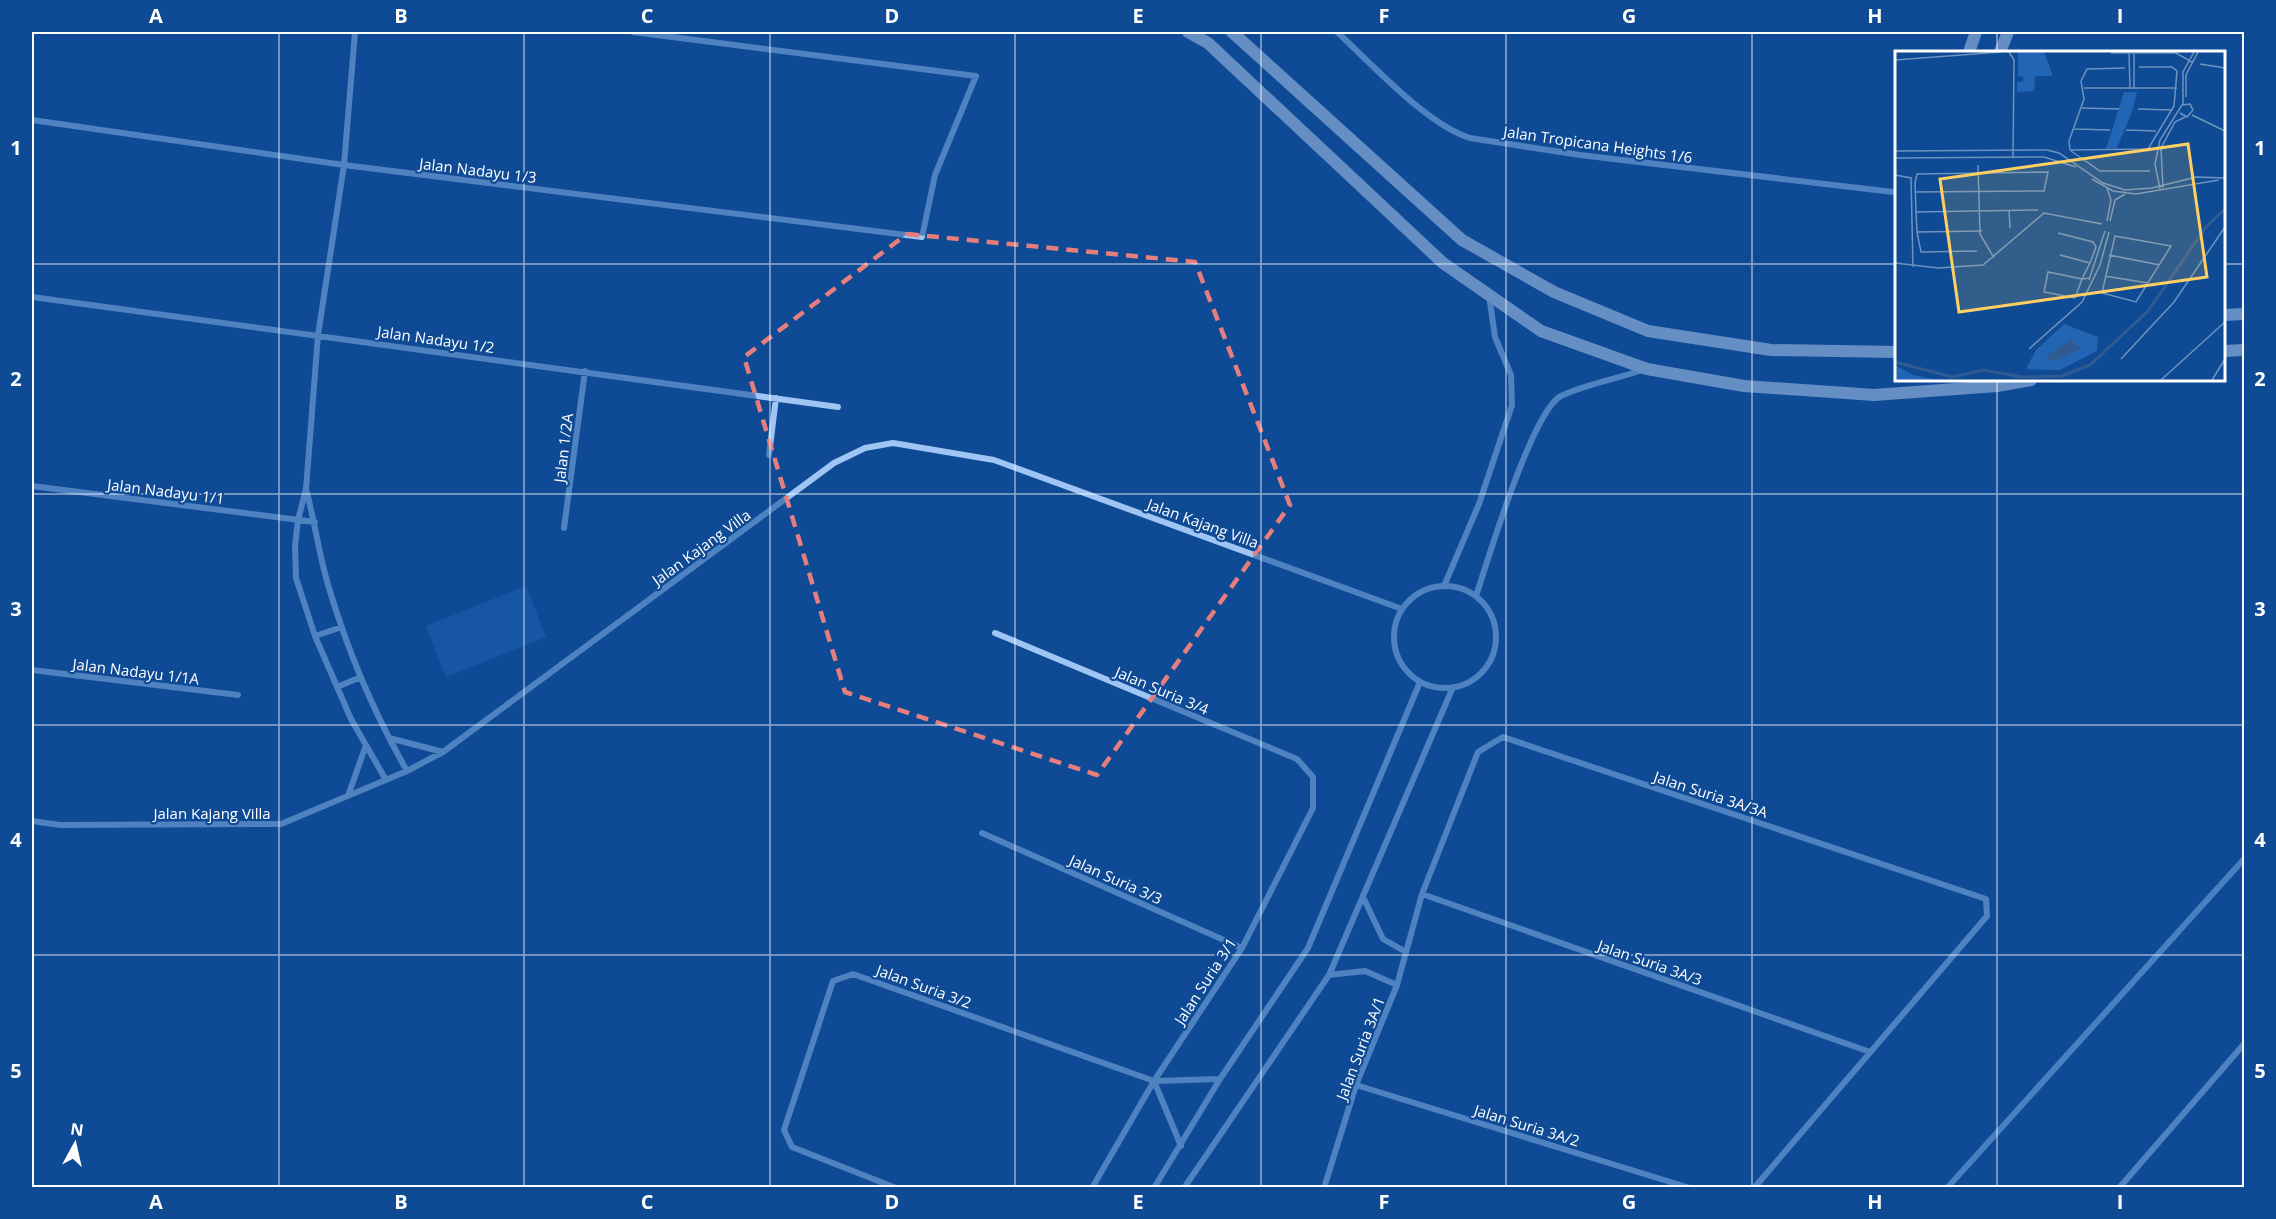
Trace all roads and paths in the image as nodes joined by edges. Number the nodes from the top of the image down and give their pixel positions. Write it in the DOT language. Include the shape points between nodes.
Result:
graph roads {
  1 [pos="355,32"];
  2 [pos="633,32"];
  3 [pos="1188,32"];
  4 [pos="1233,32"];
  5 [pos="1337,32"];
  6 [pos="1976,32"];
  7 [pos="2008,32"];
  8 [pos="1969,51"];
  9 [pos="2000,51"];
  10 [pos="32,120"];
  11 [pos="344,165"];
  12 [pos="1893,192"];
  13 [pos="1488,295"];
  14 [pos="32,297"];
  15 [pos="2244,314"];
  16 [pos="2225,315"];
  17 [pos="318,335"];
  18 [pos="2244,350"];
  19 [pos="2225,351"];
  20 [pos="1895,352"];
  21 [pos="1647,369"];
  22 [pos="585,371"];
  23 [pos="2019,381"];
  24 [pos="1996,383"];
  25 [pos="1965,384"];
  26 [pos="776,398"];
  27 [pos="838,406"];
  28 [pos="769,455"];
  29 [pos="32,486"];
  30 [pos="306,489"];
  31 [pos="298,520"];
  32 [pos="315,522"];
  33 [pos="564,528"];
  34 [pos="1444,586"];
  35 [pos="1476,596"];
  36 [pos="1402,609"];
  37 [pos="342,627"];
  38 [pos="996,633"];
  39 [pos="315,636"];
  40 [pos="32,670"];
  41 [pos="361,677"];
  42 [pos="1420,681"];
  43 [pos="337,687"];
  44 [pos="1454,687"];
  45 [pos="238,695"];
  46 [pos="388,737"];
  47 [pos="366,745"];
  48 [pos="443,752"];
  49 [pos="407,771"];
  50 [pos="1312,777"];
  51 [pos="386,780"];
  52 [pos="348,796"];
  53 [pos="32,821"];
  54 [pos="981,833"];
  55 [pos="1422,894"];
  56 [pos="1364,899"];
  57 [pos="1242,948"];
  58 [pos="1406,951"];
  59 [pos="1329,975"];
  60 [pos="1397,985"];
  61 [pos="2244,1044"];
  62 [pos="1870,1052"];
  63 [pos="1220,1079"];
  64 [pos="1154,1082"];
  65 [pos="1356,1084"];
  66 [pos="1181,1146"];
  67 [pos="896,1188"];
  68 [pos="1092,1188"];
  69 [pos="1154,1188"];
  70 [pos="1184,1188"];
  71 [pos="1324,1188"];
  72 [pos="1690,1188"];
  73 [pos="1754,1188"];
  74 [pos="2119,1188"];
  1 -- 11 [label="street"];
  2 -- 11 [label="street, Jalan Nadayu 1/3" via="976,76 935,175 922,237"];
  3 -- 13 [label="street" via="1208,43 1443,263"];
  4 -- 20 [label="street" via="1462,240 1554,292 1648,331 1771,350"];
  5 -- 12 [label="street, Jalan Tropicana Heights 1/6" via="1418,106 1452,132 1470,138"];
  6 -- 8 [label="street"];
  7 -- 9 [label="street"];
  10 -- 11 [label="street, Jalan Nadayu 1/3"];
  11 -- 17 [label="street"];
  13 -- 21 [label="street" via="1541,331"];
  13 -- 34 [label="street" via="1495,337 1511,375 1512,405 1479,504"];
  14 -- 17 [label="street, Jalan Nadayu 1/2"];
  15 -- 16 [label="street"];
  17 -- 22 [label="street, Jalan Nadayu 1/2"];
  17 -- 30 [label="street"];
  18 -- 19 [label="street"];
  21 -- 25 [label="street" via="1744,386 1862,395"];
  21 -- 35 [label="street" via="1560,397 1545,410"];
  22 -- 26 [label="street, Jalan Nadayu 1/2"];
  22 -- 33 [label="street, Jalan 1/2A"];
  23 -- 24 [label="street"];
  24 -- 25 [label="street"];
  26 -- 27 [label="street, Jalan Nadayu 1/2"];
  26 -- 28 [label="street"];
  29 -- 31 [label="street, Jalan Nadayu 1/1"];
  30 -- 31 [label="street"];
  30 -- 32 [label="street"];
  31 -- 32 [label="street, Jalan Nadayu 1/1"];
  31 -- 39 [label="street" via="296,578"];
  32 -- 37 [label="street"];
  34 -- 35 [label="street"];
  34 -- 36 [label="street" via="1413,597"];
  35 -- 44 [label="street" via="1494,624 1496,641 1483,671"];
  36 -- 42 [label="street" via="1395,624 1398,657"];
  36 -- 48 [label="street, Jalan Kajang Villa" via="994,460 892,443 865,448 834,463"];
  37 -- 39 [label="street"];
  37 -- 41 [label="street"];
  38 -- 50 [label="street, Jalan Suria 3/4" via="1297,759"];
  39 -- 43 [label="street"];
  40 -- 45 [label="street, Jalan Nadayu 1/1A"];
  41 -- 43 [label="street"];
  41 -- 46 [label="street"];
  42 -- 44 [label="street" via="1436,687"];
  42 -- 63 [label="street" via="1308,948"];
  43 -- 47 [label="street"];
  44 -- 56 [label="street"];
  46 -- 48 [label="street"];
  46 -- 49 [label="street"];
  47 -- 51 [label="street"];
  47 -- 52 [label="street"];
  48 -- 49 [label="street, Jalan Kajang Villa"];
  49 -- 51 [label="street, Jalan Kajang Villa"];
  50 -- 57 [label="street, Jalan Suria 3/1" via="1312,808"];
  51 -- 52 [label="street, Jalan Kajang Villa"];
  52 -- 53 [label="street, Jalan Kajang Villa" via="281,824 60,825"];
  54 -- 57 [label="street, Jalan Suria 3/3"];
  55 -- 58 [label="street, Jalan Suria 3A/3A"];
  55 -- 62 [label="street, Jalan Suria 3A/3"];
  55 -- 62 [label="street, Jalan Suria 3A/3A" via="1478,752 1503,737 1986,899 1987,916"];
  56 -- 58 [label="street" via="1383,939"];
  56 -- 59 [label="street"];
  57 -- 64 [label="street, Jalan Suria 3/1"];
  58 -- 60 [label="street, Jalan Suria 3A/3A"];
  59 -- 60 [label="street, Jalan Suria 3A/1" via="1365,971"];
  59 -- 70 [label="street"];
  60 -- 65 [label="street, Jalan Suria 3A/1"];
  61 -- 74 [label="street"];
  62 -- 73 [label="street"];
  63 -- 64 [label="street, Jalan Suria 3/2"];
  63 -- 66 [label="street"];
  64 -- 66 [label="street"];
  64 -- 67 [label="street, Jalan Suria 3/2" via="853,974 833,981 784,1130 792,1147"];
  64 -- 68 [label="street, Jalan Suria 3/1"];
  65 -- 71 [label="street, Jalan Suria 3A/1"];
  65 -- 72 [label="street, Jalan Suria 3A/2"];
  66 -- 69 [label="street"];
}
